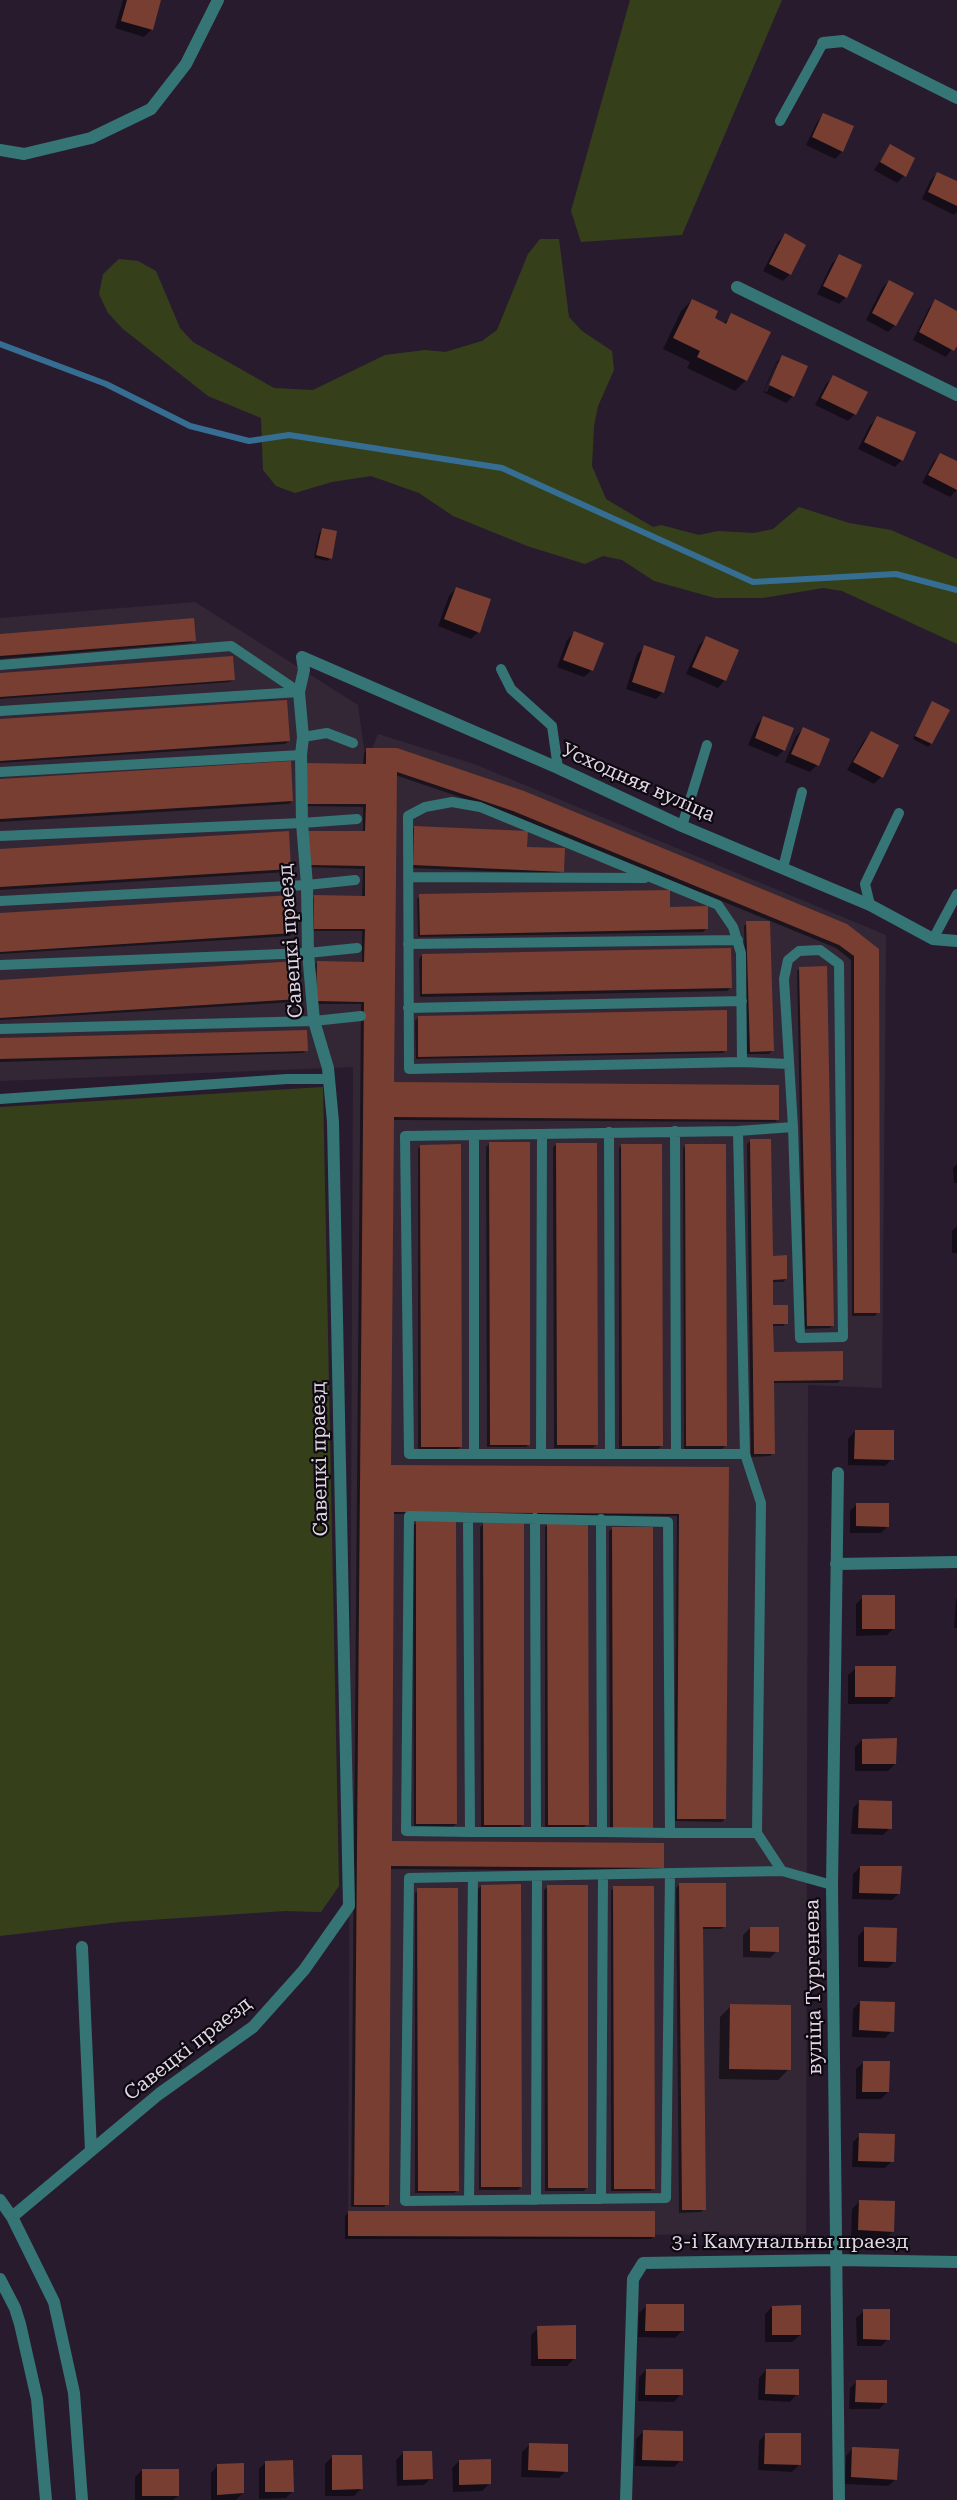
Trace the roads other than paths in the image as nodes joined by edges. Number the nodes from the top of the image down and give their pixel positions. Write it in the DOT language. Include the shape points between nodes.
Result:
graph roads {
  1 [pos="218,0"];
  2 [pos="823,43"];
  3 [pos="957,98"];
  4 [pos="780,122"];
  5 [pos="0,150"];
  6 [pos="737,287"];
  7 [pos="957,394"];
  8 [pos="302,657"];
  9 [pos="0,665"];
  10 [pos="501,669"];
  11 [pos="299,692"];
  12 [pos="0,711"];
  13 [pos="303,736"];
  14 [pos="353,743"];
  15 [pos="706,745"];
  16 [pos="301,755"];
  17 [pos="558,768"];
  18 [pos="0,772"];
  19 [pos="802,792"];
  20 [pos="899,813"];
  21 [pos="357,819"];
  22 [pos="302,823"];
  23 [pos="682,826"];
  24 [pos="0,836"];
  25 [pos="783,868"];
  26 [pos="408,877"];
  27 [pos="652,878"];
  28 [pos="355,880"];
  29 [pos="307,885"];
  30 [pos="957,894"];
  31 [pos="0,901"];
  32 [pos="870,905"];
  33 [pos="933,939"];
  34 [pos="738,940"];
  35 [pos="957,941"];
  36 [pos="408,944"];
  37 [pos="357,948"];
  38 [pos="308,954"];
  39 [pos="0,965"];
  40 [pos="742,1001"];
  41 [pos="408,1008"];
  42 [pos="362,1016"];
  43 [pos="315,1021"];
  44 [pos="0,1029"];
  45 [pos="741,1062"];
  46 [pos="789,1064"];
  47 [pos="329,1078"];
  48 [pos="0,1099"];
  49 [pos="793,1127"];
  50 [pos="675,1131"];
  51 [pos="738,1131"];
  52 [pos="609,1132"];
  53 [pos="542,1134"];
  54 [pos="474,1135"];
  55 [pos="474,1454"];
  56 [pos="542,1454"];
  57 [pos="610,1454"];
  58 [pos="676,1454"];
  59 [pos="745,1454"];
  60 [pos="838,1473"];
  61 [pos="468,1518"];
  62 [pos="535,1518"];
  63 [pos="601,1519"];
  64 [pos="957,1562"];
  65 [pos="836,1564"];
  66 [pos="470,1832"];
  67 [pos="536,1832"];
  68 [pos="603,1832"];
  69 [pos="670,1833"];
  70 [pos="757,1833"];
  71 [pos="782,1871"];
  72 [pos="670,1874"];
  73 [pos="603,1875"];
  74 [pos="537,1876"];
  75 [pos="473,1877"];
  76 [pos="832,1885"];
  77 [pos="82,1947"];
  78 [pos="91,2151"];
  79 [pos="601,2199"];
  80 [pos="0,2200"];
  81 [pos="469,2200"];
  82 [pos="536,2200"];
  83 [pos="12,2217"];
  84 [pos="837,2260"];
  85 [pos="957,2262"];
  86 [pos="0,2279"];
  87 [pos="46,2500"];
  88 [pos="82,2500"];
  89 [pos="626,2500"];
  90 [pos="839,2500"];
  1 -- 5 [label="street" via="186,64 151,109 90,138 24,154"];
  2 -- 3 [label="street" via="843,41"];
  2 -- 4 [label="lane"];
  6 -- 7 [label="street"];
  8 -- 11 [label="street, Савецкі праезд" via="304,670"];
  8 -- 17 [label="street, Усходняя вуліца"];
  9 -- 11 [label="lane" via="231,646"];
  10 -- 17 [label="lane" via="511,689 552,726"];
  11 -- 12 [label="lane"];
  11 -- 13 [label="street, Савецкі праезд"];
  13 -- 14 [label="lane" via="327,733"];
  13 -- 16 [label="street, Савецкі праезд"];
  15 -- 23 [label="lane"];
  16 -- 18 [label="lane"];
  16 -- 22 [label="street, Савецкі праезд"];
  17 -- 23 [label="street, Усходняя вуліца"];
  19 -- 25 [label="lane"];
  20 -- 32 [label="lane" via="865,884"];
  21 -- 22 [label="lane"];
  22 -- 24 [label="lane"];
  22 -- 29 [label="street, Савецкі праезд"];
  23 -- 25 [label="street, Усходняя вуліца"];
  25 -- 32 [label="street, Усходняя вуліца"];
  26 -- 27 [label="lane"];
  26 -- 27 [label="lane" via="408,816 425,807 452,802 480,807"];
  26 -- 36 [label="lane"];
  27 -- 34 [label="lane" via="718,905"];
  28 -- 29 [label="lane"];
  29 -- 31 [label="lane"];
  29 -- 38 [label="street, Савецкі праезд"];
  30 -- 33 [label="lane"];
  32 -- 33 [label="street, Усходняя вуліца"];
  33 -- 35 [label="street, Усходняя вуліца"];
  34 -- 36 [label="lane"];
  34 -- 40 [label="lane"];
  36 -- 41 [label="lane"];
  37 -- 38 [label="lane"];
  38 -- 39 [label="lane"];
  38 -- 43 [label="street, Савецкі праезд"];
  40 -- 41 [label="lane"];
  40 -- 45 [label="lane"];
  41 -- 45 [label="lane" via="409,1069"];
  42 -- 43 [label="lane"];
  43 -- 44 [label="lane"];
  43 -- 47 [label="street, Савецкі праезд"];
  45 -- 46 [label="lane"];
  46 -- 49 [label="lane"];
  46 -- 49 [label="lane" via="784,978 788,960 799,951 820,950 839,964 843,1337 800,1338"];
  47 -- 48 [label="lane"];
  47 -- 78 [label="street, Савецкі праезд" via="349,1906 304,1970 253,2027 159,2094"];
  49 -- 51 [label="lane"];
  50 -- 51 [label="lane"];
  50 -- 52 [label="lane"];
  50 -- 58 [label="lane"];
  51 -- 59 [label="lane"];
  52 -- 53 [label="lane"];
  52 -- 57 [label="lane"];
  53 -- 54 [label="lane"];
  53 -- 56 [label="lane"];
  54 -- 55 [label="lane"];
  54 -- 55 [label="lane" via="405,1136 408,1454"];
  55 -- 56 [label="lane"];
  56 -- 57 [label="lane"];
  57 -- 58 [label="lane"];
  58 -- 59 [label="lane"];
  59 -- 70 [label="lane" via="761,1503"];
  60 -- 65 [label="street, вуліца Тургенева"];
  61 -- 62 [label="lane"];
  61 -- 66 [label="lane"];
  61 -- 66 [label="lane" via="409,1516 406,1831"];
  62 -- 63 [label="lane"];
  62 -- 67 [label="lane"];
  63 -- 68 [label="lane"];
  63 -- 69 [label="lane" via="668,1522"];
  64 -- 65 [label="street"];
  65 -- 76 [label="street, вуліца Тургенева"];
  66 -- 67 [label="lane"];
  67 -- 68 [label="lane"];
  68 -- 69 [label="lane"];
  69 -- 70 [label="lane"];
  70 -- 71 [label="lane"];
  71 -- 72 [label="lane"];
  71 -- 76 [label="lane"];
  72 -- 73 [label="lane"];
  72 -- 79 [label="lane" via="666,2198"];
  73 -- 74 [label="lane"];
  73 -- 79 [label="lane"];
  74 -- 75 [label="lane"];
  74 -- 82 [label="lane"];
  75 -- 81 [label="lane"];
  75 -- 81 [label="lane" via="409,1878 405,2201"];
  76 -- 84 [label="street, вуліца Тургенева"];
  77 -- 78 [label="street"];
  78 -- 83 [label="street, Савецкі праезд"];
  79 -- 82 [label="lane"];
  80 -- 83 [label="street"];
  81 -- 82 [label="lane"];
  83 -- 88 [label="street" via="54,2302 74,2393"];
  84 -- 85 [label="street, 3-і Камунальны праезд"];
  84 -- 89 [label="street, 3-і Камунальны праезд" via="643,2263 633,2279"];
  84 -- 90 [label="street, вуліца Тургенева"];
  86 -- 87 [label="street" via="20,2324 37,2399"];
}
